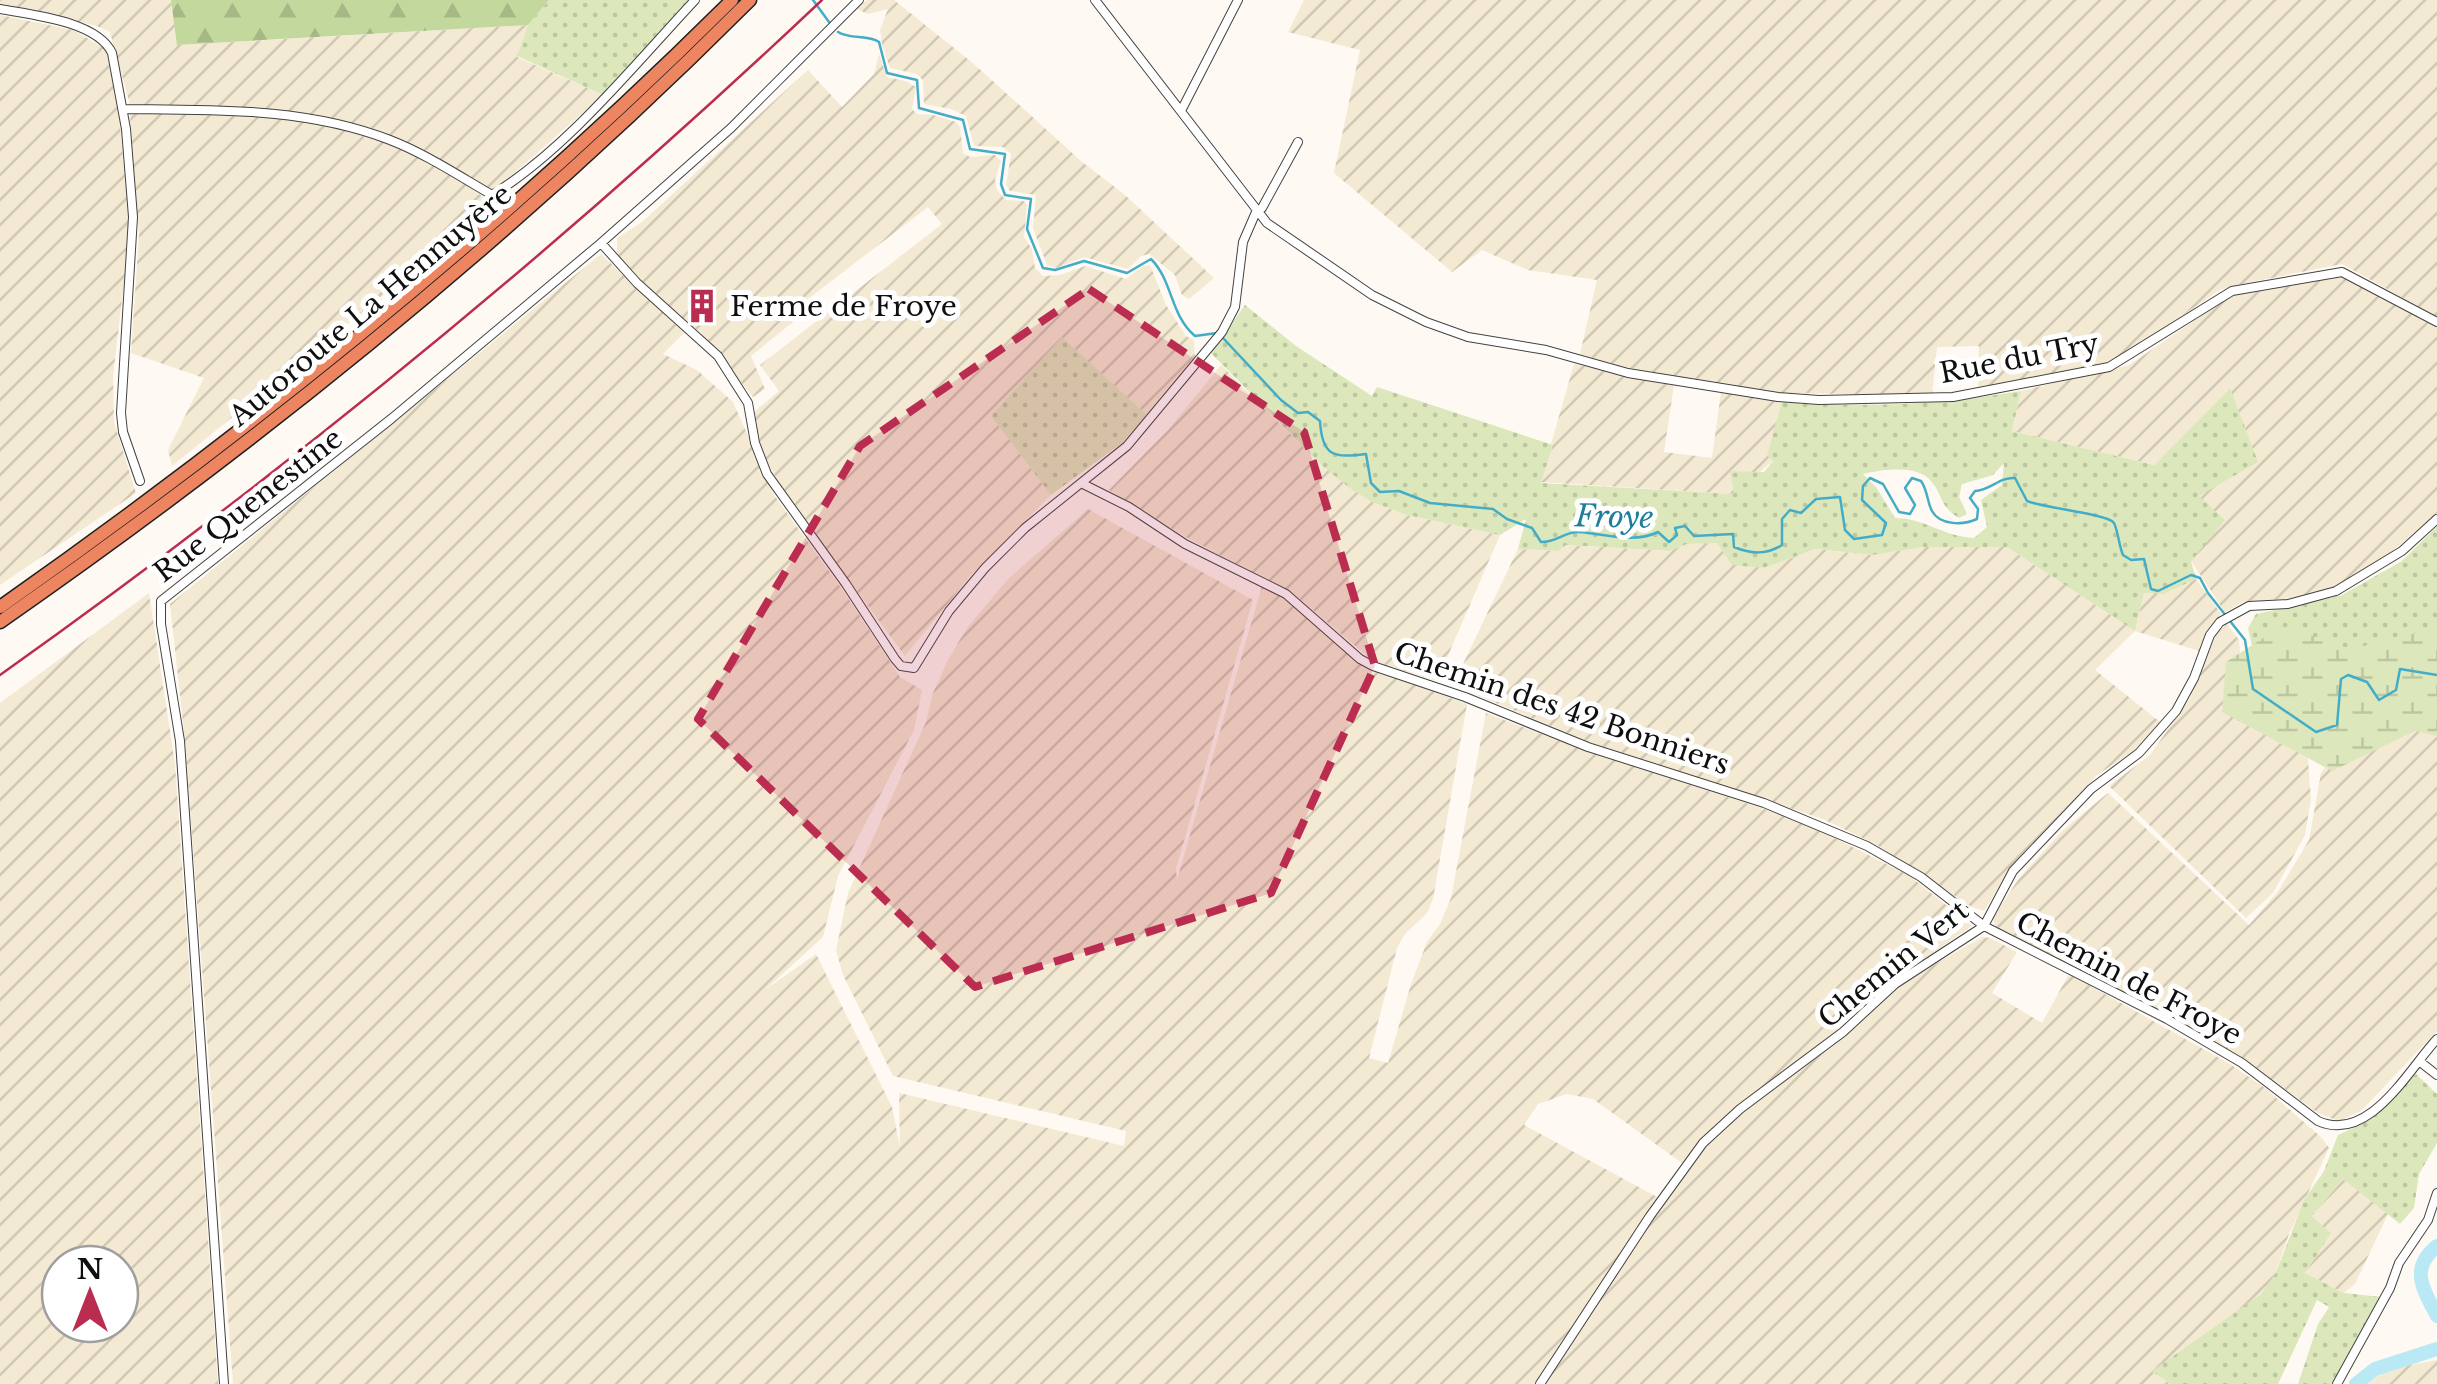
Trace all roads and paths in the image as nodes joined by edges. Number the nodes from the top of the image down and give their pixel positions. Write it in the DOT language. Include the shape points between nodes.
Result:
graph roads {
  1 [pos="695,0"];
  2 [pos="732,0"];
  3 [pos="750,0"];
  4 [pos="859,0"];
  5 [pos="1096,0"];
  6 [pos="1238,0"];
  7 [pos="0,9"];
  8 [pos="1182,108"];
  9 [pos="124,109"];
  10 [pos="1298,142"];
  11 [pos="1256,212"];
  12 [pos="601,243"];
  13 [pos="2437,322"];
  14 [pos="140,481"];
  15 [pos="1083,484"];
  16 [pos="2437,519"];
  17 [pos="0,607"];
  18 [pos="0,622"];
  19 [pos="1984,926"];
  20 [pos="2437,1038"];
  21 [pos="2419,1062"];
  22 [pos="2437,1074"];
  23 [pos="2437,1193"];
  24 [pos="224,1384"];
  25 [pos="1540,1384"];
  26 [pos="2337,1384"];
  1 -- 9 [label="street" via="594,108 492,196 415,151 359,130 253,111"];
  2 -- 17 [label="highway, Autoroute La Hennuyère" via="526,192 310,376"];
  3 -- 18 [label="highway, Autoroute La Hennuyère" via="545,192 318,385"];
  4 -- 12 [label="street, Rue Quenestine" via="731,128"];
  5 -- 8 [label="street, Rue du Try"];
  6 -- 8 [label="street"];
  7 -- 9 [label="street" via="101,36 112,52"];
  8 -- 11 [label="street, Rue du Try"];
  9 -- 14 [label="street" via="133,245 121,414"];
  10 -- 11 [label="street"];
  11 -- 13 [label="street, Rue du Try" via="1345,278 1426,322 1628,372 1778,397 1953,397 2109,367 2232,291 2342,272"];
  11 -- 15 [label="street" via="1244,242 1233,316 1141,430"];
  12 -- 15 [label="street" via="718,356 748,403 767,474 901,666 914,668 985,568"];
  12 -- 24 [label="street, Rue Quenestine" via="160,605 180,741"];
  15 -- 19 [label="street, Chemin des 42 Bonniers" via="1286,594 1373,666 1824,826 1904,867"];
  16 -- 19 [label="street, Chemin Vert" via="2402,552 2336,591 2248,606 2220,622 2176,712 2138,753 2091,788 2013,872"];
  19 -- 21 [label="street, Chemin de Froye" via="2167,1019 2330,1126 2363,1117"];
  19 -- 25 [label="street, Chemin Vert" via="1895,984 1703,1144"];
  20 -- 21 [label="street, Chemin de Froye"];
  21 -- 22 [label="street"];
  23 -- 26 [label="street"];
}
